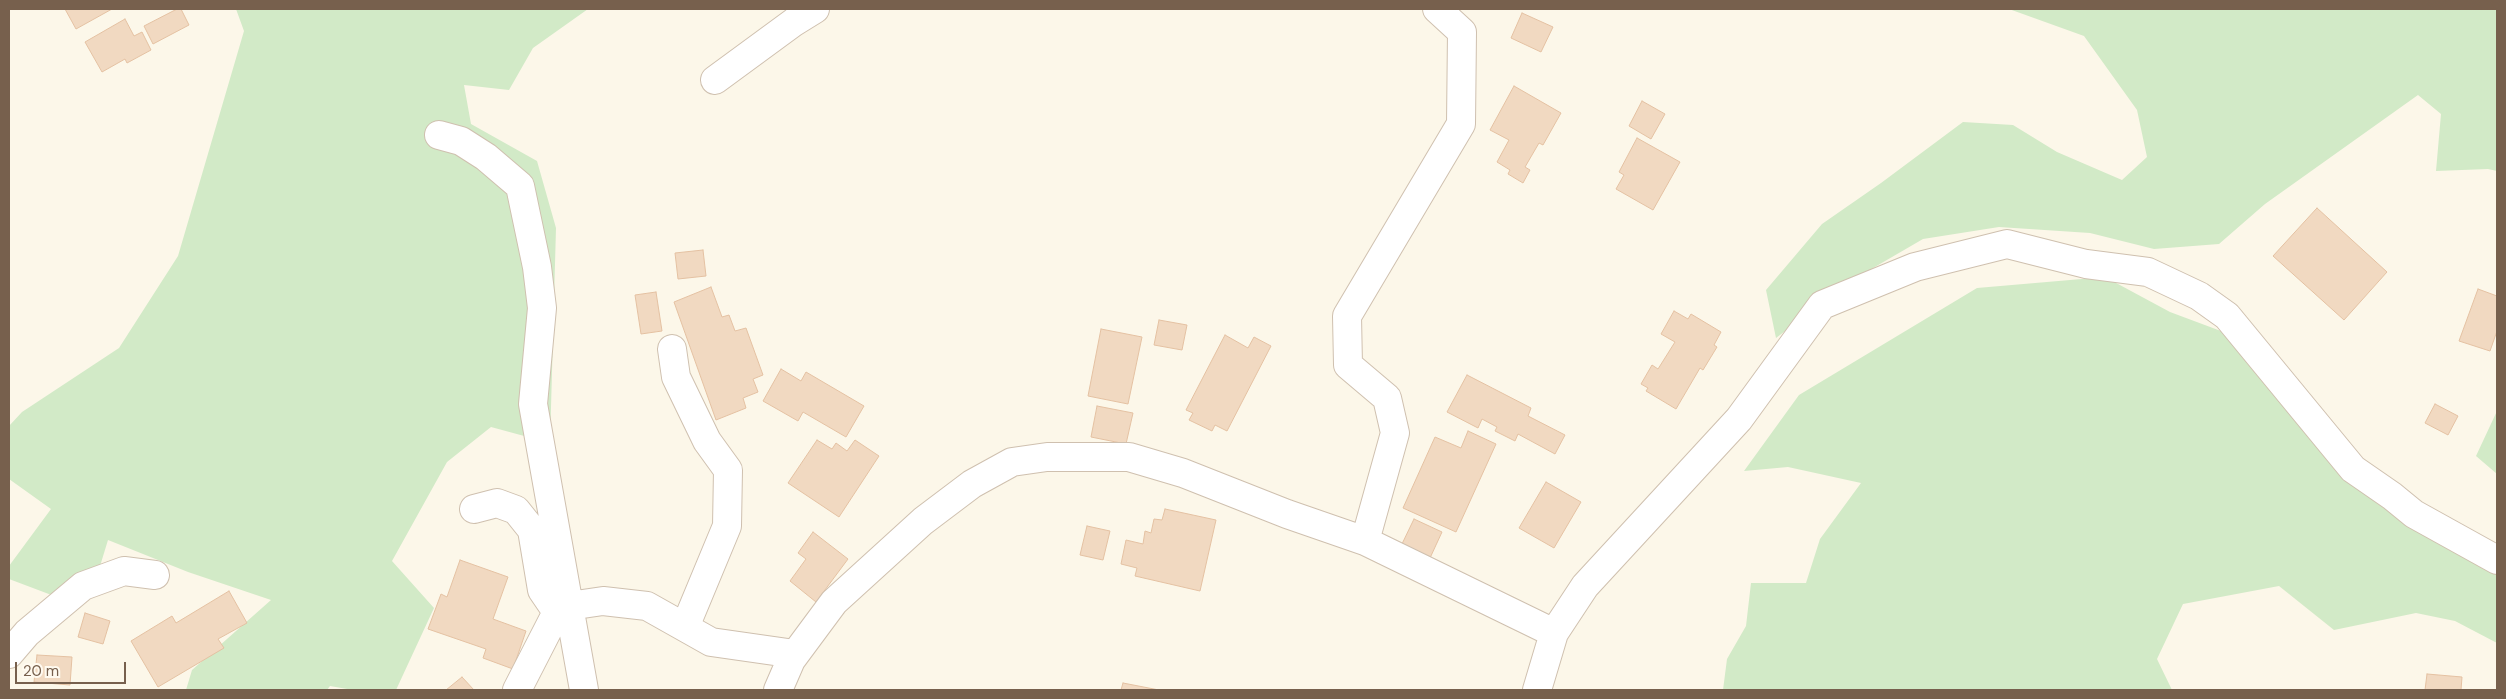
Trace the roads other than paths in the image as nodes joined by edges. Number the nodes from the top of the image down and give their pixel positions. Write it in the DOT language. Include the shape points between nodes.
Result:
graph roads {
  1 [pos="815,9"];
  2 [pos="1437,9"];
  3 [pos="715,80"];
  4 [pos="439,135"];
  5 [pos="672,350"];
  6 [pos="474,509"];
  7 [pos="1365,541"];
  8 [pos="2497,560"];
  9 [pos="155,575"];
  10 [pos="563,609"];
  11 [pos="685,627"];
  12 [pos="1554,634"];
  13 [pos="9,654"];
  14 [pos="796,654"];
  15 [pos="781,688"];
  16 [pos="517,690"];
  17 [pos="584,690"];
  18 [pos="1537,690"];
  1 -- 3 [label="street"];
  2 -- 7 [label="street" via="1462,32 1461,124 1347,316 1348,365 1387,398 1395,433"];
  4 -- 10 [label="street" via="461,141 520,186 542,308 533,404"];
  5 -- 11 [label="street" via="676,377 707,441 728,470 727,526"];
  6 -- 10 [label="street" via="497,503 516,510 532,530 542,590"];
  7 -- 12 [label="street"];
  7 -- 14 [label="street" via="1183,473 1129,457 1047,457 1012,462 972,484 923,520 834,602"];
  8 -- 12 [label="street" via="2414,514 2353,469 2227,316 2199,296 2148,272 2086,264 2007,244 1915,268 1822,305 1739,419 1584,586"];
  9 -- 13 [label="street" via="124,571 83,586 27,633"];
  10 -- 11 [label="street" via="603,601 647,606"];
  10 -- 16 [label="street"];
  10 -- 17 [label="street"];
  11 -- 14 [label="street" via="711,642"];
  12 -- 18 [label="street"];
  14 -- 15 [label="street"];
}
